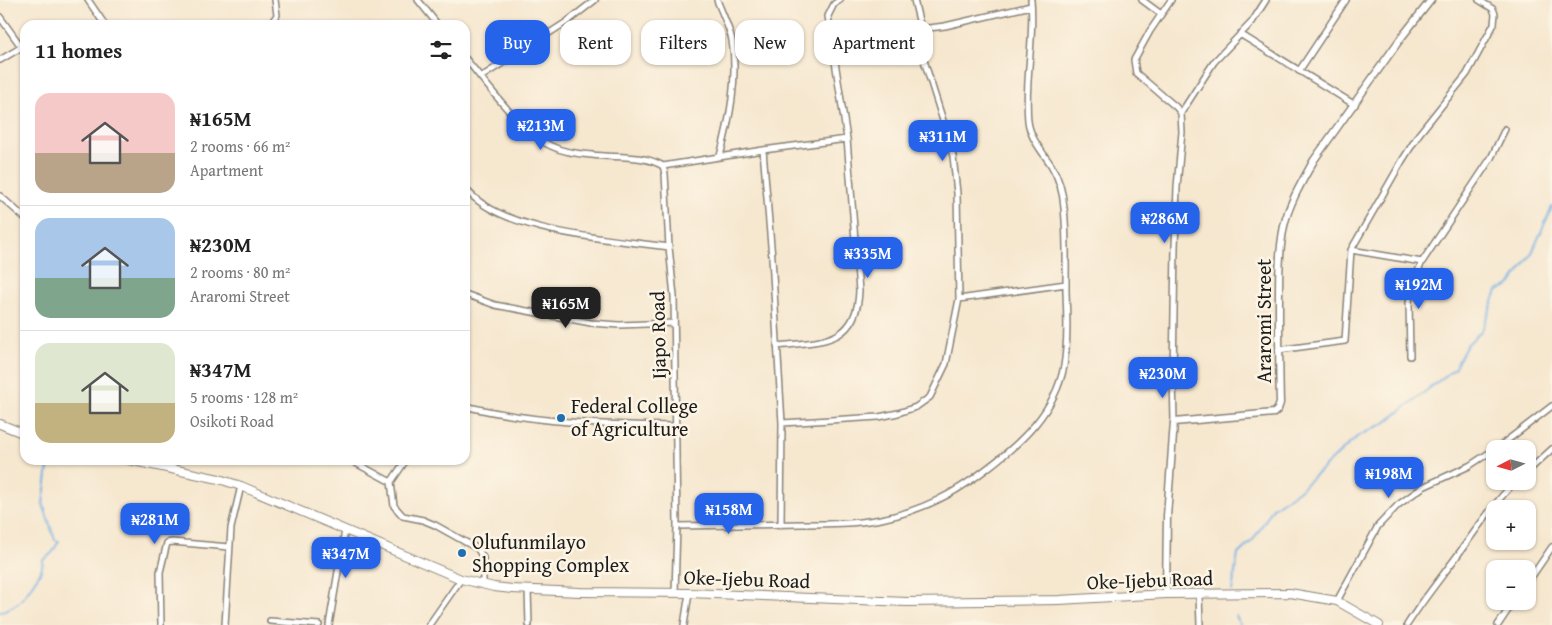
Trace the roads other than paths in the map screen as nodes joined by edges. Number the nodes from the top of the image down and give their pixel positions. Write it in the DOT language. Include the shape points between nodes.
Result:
graph roads {
  1 [pos="88,0"];
  2 [pos="275,0"];
  3 [pos="418,0"];
  4 [pos="594,0"];
  5 [pos="717,0"];
  6 [pos="840,0"];
  7 [pos="914,0"];
  8 [pos="1142,0"];
  9 [pos="1171,0"];
  10 [pos="1266,0"];
  11 [pos="1346,0"];
  12 [pos="1431,0"];
  13 [pos="1479,0"];
  14 [pos="1031,3"];
  15 [pos="1161,14"];
  16 [pos="0,17"];
  17 [pos="102,20"];
  18 [pos="273,20"];
  19 [pos="434,20"];
  20 [pos="919,20"];
  21 [pos="933,28"];
  22 [pos="1240,34"];
  23 [pos="20,45"];
  24 [pos="20,50"];
  25 [pos="0,60"];
  26 [pos="470,64"];
  27 [pos="926,65"];
  28 [pos="1299,71"];
  29 [pos="482,77"];
  30 [pos="1354,105"];
  31 [pos="1180,113"];
  32 [pos="1505,128"];
  33 [pos="847,139"];
  34 [pos="763,150"];
  35 [pos="720,156"];
  36 [pos="663,166"];
  37 [pos="470,194"];
  38 [pos="0,196"];
  39 [pos="20,214"];
  40 [pos="669,247"];
  41 [pos="1351,250"];
  42 [pos="1422,262"];
  43 [pos="1066,284"];
  44 [pos="470,296"];
  45 [pos="959,299"];
  46 [pos="674,323"];
  47 [pos="777,346"];
  48 [pos="1278,350"];
  49 [pos="1410,356"];
  50 [pos="1552,406"];
  51 [pos="470,407"];
  52 [pos="1174,422"];
  53 [pos="782,423"];
  54 [pos="0,424"];
  55 [pos="675,426"];
  56 [pos="20,432"];
  57 [pos="1507,440"];
  58 [pos="1552,449"];
  59 [pos="1486,455"];
  60 [pos="1536,464"];
  61 [pos="153,465"];
  62 [pos="359,465"];
  63 [pos="402,465"];
  64 [pos="390,482"];
  65 [pos="241,486"];
  66 [pos="1508,490"];
  67 [pos="781,525"];
  68 [pos="677,526"];
  69 [pos="345,530"];
  70 [pos="229,547"];
  71 [pos="1552,548"];
  72 [pos="1536,571"];
  73 [pos="461,579"];
  74 [pos="483,584"];
  75 [pos="528,589"];
  76 [pos="675,593"];
  77 [pos="689,593"];
  78 [pos="1166,594"];
  79 [pos="1199,595"];
  80 [pos="1336,601"];
  81 [pos="1508,610"];
  82 [pos="270,621"];
  83 [pos="161,625"];
  84 [pos="225,625"];
  85 [pos="319,625"];
  86 [pos="328,625"];
  87 [pos="429,625"];
  88 [pos="529,625"];
  89 [pos="684,625"];
  90 [pos="1200,625"];
  91 [pos="1379,625"];
  92 [pos="1407,625"];
  93 [pos="1498,625"];
  1 -- 17 [label="street"];
  2 -- 18 [label="street"];
  3 -- 19 [label="street"];
  4 -- 29 [label="street" via="568,21"];
  5 -- 35 [label="street" via="731,38 733,54 732,103"];
  6 -- 33 [label="street" via="828,16"];
  7 -- 20 [label="street"];
  8 -- 15 [label="street"];
  9 -- 15 [label="street"];
  10 -- 22 [label="street"];
  11 -- 28 [label="street"];
  12 -- 30 [label="street, Araromi Street"];
  13 -- 41 [label="street" via="1493,9 1494,24 1466,74 1402,161"];
  14 -- 21 [label="street"];
  14 -- 43 [label="street" via="1028,123 1059,180 1063,196"];
  15 -- 31 [label="street" via="1134,60 1134,67 1136,73"];
  16 -- 23 [label="street"];
  22 -- 28 [label="street"];
  22 -- 31 [label="street" via="1214,62"];
  24 -- 25 [label="street"];
  26 -- 29 [label="street"];
  27 -- 45 [label="street" via="953,156 958,193"];
  28 -- 30 [label="street"];
  29 -- 36 [label="street" via="513,114 550,145 580,154 650,160"];
  30 -- 48 [label="street, Araromi Street" via="1310,167 1284,226 1279,264"];
  31 -- 52 [label="street" via="1182,132 1173,343"];
  32 -- 42 [label="street" via="1491,158"];
  33 -- 34 [label="street"];
  33 -- 47 [label="street" via="858,306 845,331 833,337"];
  34 -- 35 [label="street"];
  34 -- 47 [label="street"];
  35 -- 36 [label="street"];
  36 -- 40 [label="street, Ijapo Road"];
  37 -- 40 [label="street" via="485,206 529,224"];
  38 -- 39 [label="street"];
  40 -- 46 [label="street, Ijapo Road"];
  41 -- 42 [label="street"];
  41 -- 48 [label="street" via="1345,341"];
  42 -- 49 [label="street" via="1412,285"];
  43 -- 45 [label="street"];
  43 -- 67 [label="street" via="1066,344 1058,387 1041,418 1003,457 948,496 903,514 879,520"];
  44 -- 46 [label="street" via="495,305 591,323"];
  45 -- 53 [label="street" via="946,364 930,397 916,407 878,417"];
  46 -- 55 [label="street, Ijapo Road"];
  47 -- 53 [label="street"];
  48 -- 52 [label="street, Araromi Street" via="1280,403 1274,413"];
  50 -- 57 [label="street"];
  51 -- 55 [label="street" via="517,417 602,425"];
  52 -- 78 [label="street" via="1167,516"];
  53 -- 67 [label="street"];
  54 -- 56 [label="main road"];
  55 -- 68 [label="street, Ijapo Road"];
  58 -- 60 [label="street"];
  59 -- 80 [label="street" via="1398,505 1378,526"];
  61 -- 65 [label="main road, Oke-Ijebu Road"];
  62 -- 64 [label="street"];
  63 -- 64 [label="street"];
  64 -- 74 [label="street" via="394,506 403,516 435,525 478,550 483,558"];
  65 -- 69 [label="main road, Oke-Ijebu Road"];
  65 -- 70 [label="street"];
  66 -- 92 [label="street"];
  67 -- 68 [label="street"];
  68 -- 76 [label="street, Ijapo Road"];
  69 -- 73 [label="main road, Oke-Ijebu Road"];
  69 -- 86 [label="street"];
  70 -- 83 [label="street" via="167,543 160,572"];
  70 -- 84 [label="street"];
  71 -- 72 [label="street"];
  73 -- 74 [label="main road, Oke-Ijebu Road"];
  73 -- 87 [label="street"];
  74 -- 75 [label="main road, Oke-Ijebu Road"];
  75 -- 76 [label="main road, Oke-Ijebu Road"];
  75 -- 88 [label="street"];
  76 -- 77 [label="main road, Oke-Ijebu Road"];
  77 -- 78 [label="main road, Oke-Ijebu Road" via="907,602 1059,600"];
  77 -- 89 [label="street"];
  78 -- 79 [label="main road, Oke-Ijebu Road"];
  79 -- 80 [label="main road, Oke-Ijebu Road" via="1290,593"];
  79 -- 90 [label="street"];
  80 -- 91 [label="main road, Oke-Ijebu Road"];
  81 -- 93 [label="street"];
  82 -- 85 [label="street"];
}
